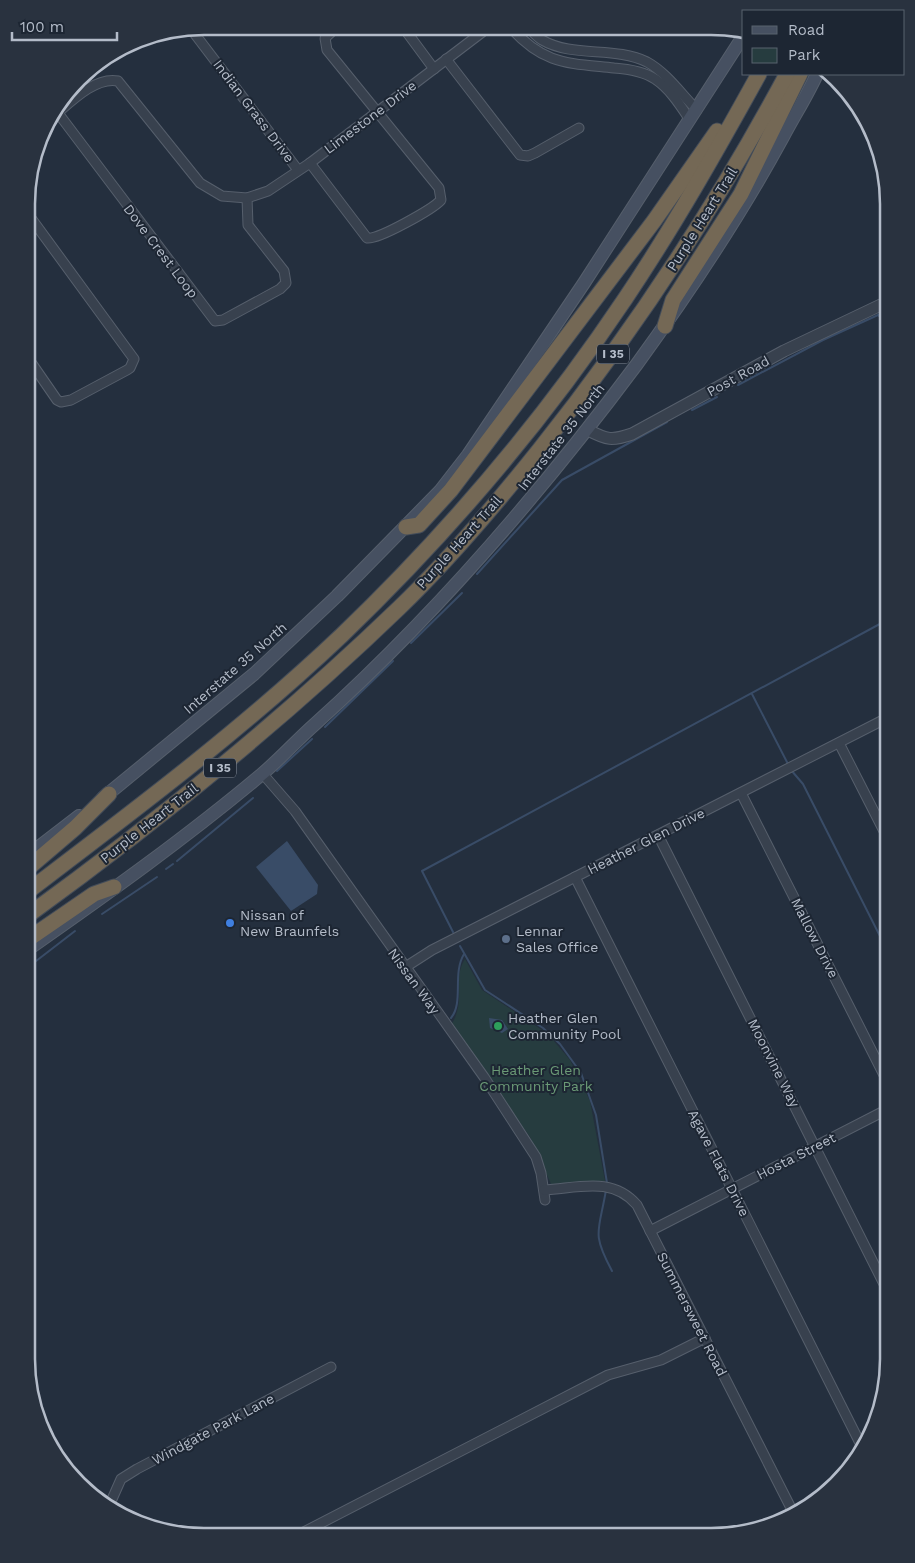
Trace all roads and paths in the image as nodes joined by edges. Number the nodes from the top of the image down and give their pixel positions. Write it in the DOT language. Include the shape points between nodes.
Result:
graph roads {
  1 [pos="197,35"];
  2 [pos="328,35"];
  3 [pos="409,35"];
  4 [pos="478,35"];
  5 [pos="518,35"];
  6 [pos="537,35"];
  7 [pos="742,38"];
  8 [pos="446,59"];
  9 [pos="434,69"];
  10 [pos="750,75"];
  11 [pos="759,75"];
  12 [pos="786,75"];
  13 [pos="800,75"];
  14 [pos="816,75"];
  15 [pos="64,109"];
  16 [pos="378,111"];
  17 [pos="693,115"];
  18 [pos="60,116"];
  19 [pos="580,128"];
  20 [pos="310,163"];
  21 [pos="298,170"];
  22 [pos="247,198"];
  23 [pos="35,224"];
  24 [pos="880,305"];
  25 [pos="665,326"];
  26 [pos="35,368"];
  27 [pos="588,430"];
  28 [pos="406,527"];
  29 [pos="880,722"];
  30 [pos="839,744"];
  31 [pos="262,773"];
  32 [pos="741,793"];
  33 [pos="109,794"];
  34 [pos="880,825"];
  35 [pos="658,835"];
  36 [pos="35,850"];
  37 [pos="35,862"];
  38 [pos="575,877"];
  39 [pos="35,886"];
  40 [pos="114,888"];
  41 [pos="35,910"];
  42 [pos="35,935"];
  43 [pos="35,944"];
  44 [pos="404,968"];
  45 [pos="880,1067"];
  46 [pos="880,1113"];
  47 [pos="816,1146"];
  48 [pos="733,1188"];
  49 [pos="544,1195"];
  50 [pos="650,1231"];
  51 [pos="880,1276"];
  52 [pos="705,1338"];
  53 [pos="331,1367"];
  54 [pos="859,1441"];
  55 [pos="112,1500"];
  56 [pos="791,1508"];
  57 [pos="311,1528"];
  1 -- 21 [label="street, Indian Grass Drive"];
  2 -- 16 [label="street" via="325,38 328,50"];
  3 -- 9 [label="street"];
  4 -- 8 [label="street, Limestone Drive"];
  5 -- 17 [label="street" via="528,46 556,60 648,75"];
  6 -- 17 [label="street" via="558,46 647,62 663,74"];
  7 -- 17 [label="main road, Interstate 35 North"];
  8 -- 9 [label="street, Limestone Drive"];
  8 -- 19 [label="street" via="520,155 535,153"];
  9 -- 16 [label="street, Limestone Drive"];
  10 -- 28 [label="highway" via="696,163 462,475 419,525"];
  11 -- 39 [label="highway, Purple Heart Trail / I 35" via="671,227 601,334 515,445 426,549 340,636 242,724 175,780"];
  12 -- 41 [label="highway, Purple Heart Trail / I 35" via="724,186 625,337 573,408 463,539 400,606 247,746"];
  13 -- 25 [label="highway" via="741,194 673,300"];
  14 -- 25 [label="main road, Interstate 35 North" via="762,174"];
  15 -- 22 [label="street, Limestone Drive" via="96,86 108,80 118,81 200,183 222,196"];
  16 -- 20 [label="street, Limestone Drive"];
  16 -- 20 [label="street" via="440,188 441,200 436,205 383,234 367,238"];
  17 -- 28 [label="main road, Interstate 35 North" via="468,455"];
  18 -- 22 [label="street, Dove Crest Loop" via="212,318 223,320 280,289 286,281 284,271 248,225"];
  20 -- 21 [label="street, Limestone Drive"];
  21 -- 22 [label="street, Limestone Drive" via="260,195"];
  23 -- 26 [label="street" via="134,359 127,370 71,400 61,402"];
  24 -- 27 [label="street, Post Road" via="808,339 632,434 616,440"];
  25 -- 27 [label="main road, Interstate 35 North"];
  27 -- 31 [label="main road, Interstate 35 North" via="525,508 444,598 372,671"];
  28 -- 33 [label="main road, Interstate 35 North" via="254,674"];
  29 -- 30 [label="street, Heather Glen Drive"];
  30 -- 32 [label="street, Heather Glen Drive"];
  30 -- 34 [label="street"];
  31 -- 40 [label="main road, Interstate 35 North"];
  31 -- 44 [label="street, Nissan Way" via="295,811"];
  32 -- 35 [label="street, Heather Glen Drive"];
  32 -- 45 [label="street, Mallow Drive"];
  33 -- 36 [label="main road, Interstate 35 North"];
  33 -- 37 [label="highway"];
  35 -- 38 [label="street, Heather Glen Drive"];
  35 -- 47 [label="street, Moonvine Way"];
  38 -- 44 [label="street, Heather Glen Drive" via="432,950"];
  38 -- 48 [label="street, Agave Flats Drive"];
  40 -- 42 [label="highway" via="94,894"];
  40 -- 43 [label="main road, Interstate 35 North"];
  44 -- 49 [label="street, Nissan Way" via="484,1077 536,1157"];
  46 -- 47 [label="street, Hosta Street"];
  47 -- 48 [label="street, Hosta Street"];
  47 -- 51 [label="street, Moonvine Way"];
  48 -- 50 [label="street, Hosta Street"];
  48 -- 54 [label="street, Agave Flats Drive"];
  49 -- 50 [label="street, Summersweet Road" via="599,1186 613,1187 628,1194"];
  50 -- 52 [label="street, Summersweet Road"];
  52 -- 56 [label="street, Summersweet Road"];
  52 -- 57 [label="street" via="661,1360 608,1374"];
  53 -- 55 [label="street, Windgate Park Lane" via="137,1469 121,1479"];
}
